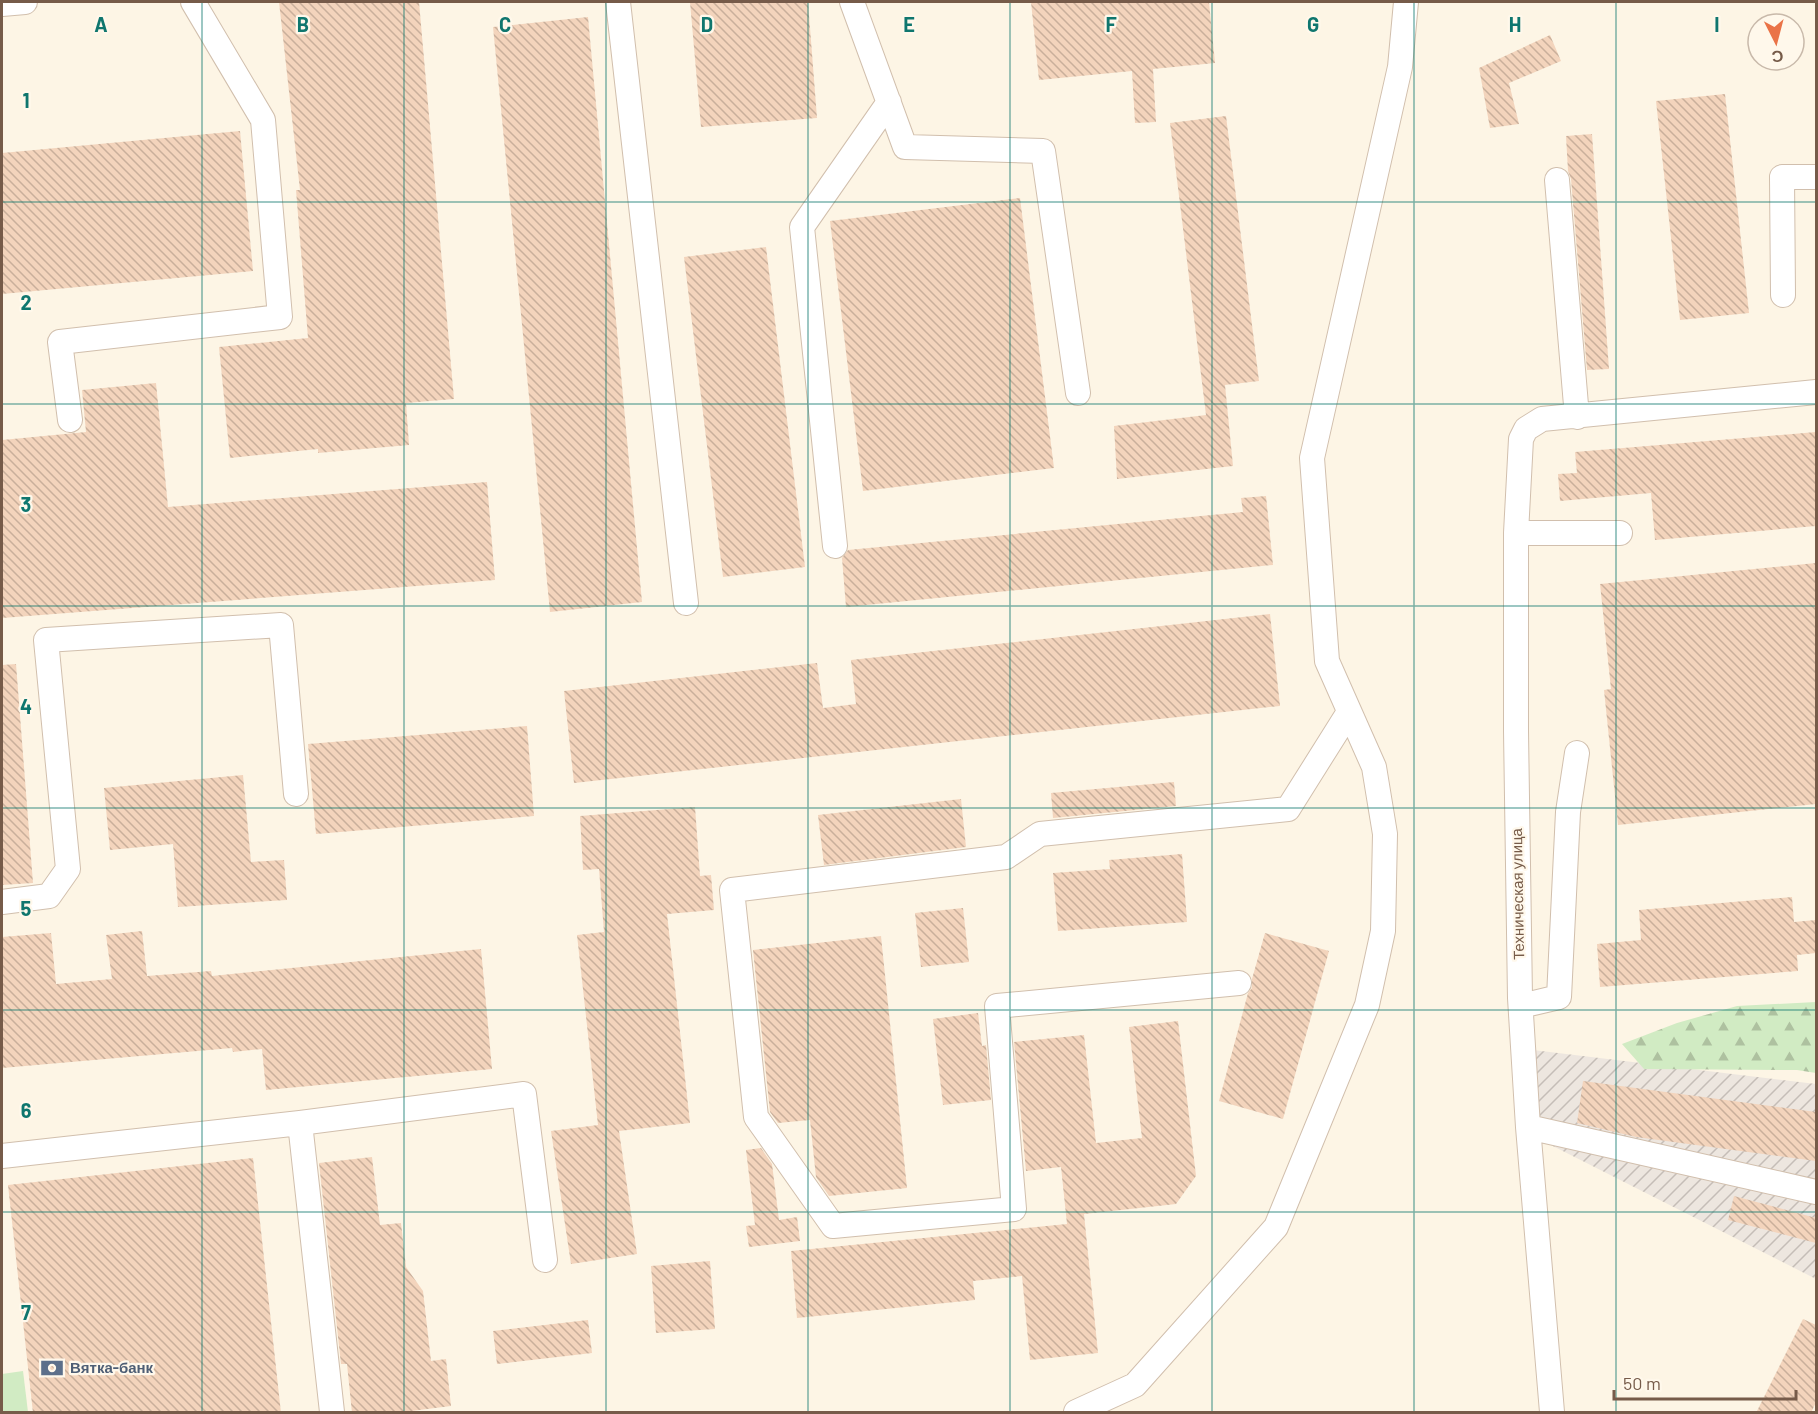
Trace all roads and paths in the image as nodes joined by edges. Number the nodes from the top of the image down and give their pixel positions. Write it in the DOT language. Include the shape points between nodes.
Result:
graph roads {
  1 [pos="25,2"];
  2 [pos="194,2"];
  3 [pos="618,2"];
  4 [pos="852,2"];
  5 [pos="1406,2"];
  6 [pos="2,4"];
  7 [pos="889,102"];
  8 [pos="1816,177"];
  9 [pos="1557,180"];
  10 [pos="1783,295"];
  11 [pos="1816,392"];
  12 [pos="1078,393"];
  13 [pos="1577,417"];
  14 [pos="70,420"];
  15 [pos="1620,532"];
  16 [pos="1516,533"];
  17 [pos="835,546"];
  18 [pos="686,603"];
  19 [pos="1348,712"];
  20 [pos="1576,753"];
  21 [pos="296,794"];
  22 [pos="2,902"];
  23 [pos="1239,982"];
  24 [pos="1521,1006"];
  25 [pos="300,1123"];
  26 [pos="1528,1127"];
  27 [pos="2,1156"];
  28 [pos="1816,1192"];
  29 [pos="545,1260"];
  30 [pos="332,1413"];
  31 [pos="1076,1413"];
  32 [pos="1552,1413"];
  1 -- 6 [label="lane"];
  2 -- 14 [label="lane" via="263,120 280,317 60,342"];
  3 -- 18 [label="lane"];
  4 -- 7 [label="lane"];
  5 -- 19 [label="lane" via="1400,67 1312,458 1327,661"];
  7 -- 12 [label="lane" via="905,147 1043,151"];
  7 -- 17 [label="lane" via="802,227"];
  8 -- 10 [label="lane" via="1782,177"];
  9 -- 13 [label="lane"];
  11 -- 13 [label="lane"];
  13 -- 16 [label="lane, Техническая улица" via="1542,419 1526,429 1520,449"];
  15 -- 16 [label="lane"];
  16 -- 24 [label="lane, Техническая улица"];
  19 -- 23 [label="lane" via="1288,809 1040,834 1006,857 732,890 756,1117 833,1226 1014,1209 997,1006"];
  19 -- 31 [label="lane" via="1374,767 1385,834 1383,931 1367,1005 1276,1227 1135,1385"];
  20 -- 24 [label="lane" via="1568,812 1559,997"];
  21 -- 22 [label="lane" via="281,625 46,640 68,869 49,896"];
  24 -- 26 [label="lane, Техническая улица"];
  25 -- 27 [label="lane"];
  25 -- 29 [label="lane" via="524,1094"];
  25 -- 30 [label="lane"];
  26 -- 28 [label="lane"];
  26 -- 32 [label="lane, Техническая улица"];
}
